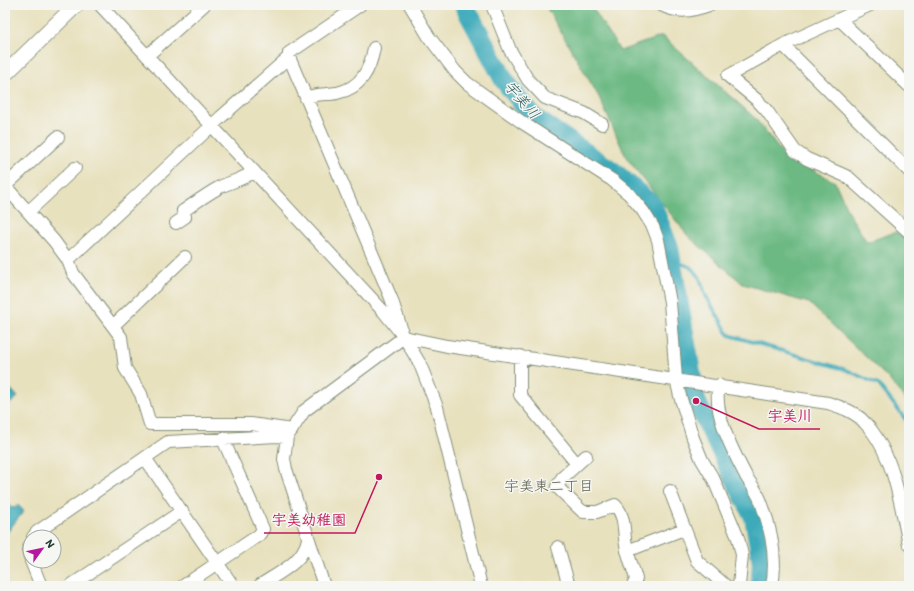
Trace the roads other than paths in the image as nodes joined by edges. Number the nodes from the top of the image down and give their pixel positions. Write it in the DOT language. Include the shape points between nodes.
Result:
graph roads {
  1 [pos="76,5"];
  2 [pos="100,5"];
  3 [pos="204,5"];
  4 [pos="360,5"];
  5 [pos="410,5"];
  6 [pos="492,5"];
  7 [pos="661,5"];
  8 [pos="709,5"];
  9 [pos="870,5"];
  10 [pos="839,19"];
  11 [pos="783,45"];
  12 [pos="374,48"];
  13 [pos="147,56"];
  14 [pos="289,57"];
  15 [pos="5,74"];
  16 [pos="909,86"];
  17 [pos="306,98"];
  18 [pos="602,124"];
  19 [pos="213,127"];
  20 [pos="58,137"];
  21 [pos="75,168"];
  22 [pos="254,171"];
  23 [pos="909,171"];
  24 [pos="5,186"];
  25 [pos="28,212"];
  26 [pos="176,223"];
  27 [pos="909,232"];
  28 [pos="186,257"];
  29 [pos="68,260"];
  30 [pos="114,325"];
  31 [pos="404,337"];
  32 [pos="520,356"];
  33 [pos="679,379"];
  34 [pos="717,385"];
  35 [pos="290,433"];
  36 [pos="224,438"];
  37 [pos="586,456"];
  38 [pos="145,458"];
  39 [pos="577,464"];
  40 [pos="670,491"];
  41 [pos="182,511"];
  42 [pos="906,516"];
  43 [pos="41,529"];
  44 [pos="684,529"];
  45 [pos="308,539"];
  46 [pos="909,545"];
  47 [pos="558,547"];
  48 [pos="627,551"];
  49 [pos="218,563"];
  50 [pos="34,569"];
  51 [pos="41,586"];
  52 [pos="70,586"];
  53 [pos="183,586"];
  54 [pos="233,586"];
  55 [pos="259,586"];
  56 [pos="324,586"];
  57 [pos="481,586"];
  58 [pos="569,586"];
  59 [pos="633,586"];
  60 [pos="726,586"];
  61 [pos="739,586"];
  62 [pos="772,586"];
  1 -- 15 [label="main road"];
  2 -- 13 [label="street"];
  3 -- 13 [label="street"];
  4 -- 14 [label="street" via="289,53"];
  5 -- 33 [label="street" via="429,37 454,71 467,83 523,123 612,180 643,210 658,240 670,302"];
  6 -- 18 [label="street" via="510,50 528,80 545,98 584,113"];
  7 -- 8 [label="street" via="674,11 694,10"];
  9 -- 10 [label="street"];
  10 -- 11 [label="street"];
  10 -- 16 [label="street"];
  11 -- 23 [label="street"];
  11 -- 27 [label="street" via="728,76 767,111 794,151 808,160 848,177"];
  12 -- 17 [label="street" via="371,66 359,83 337,93"];
  13 -- 19 [label="street"];
  14 -- 17 [label="street"];
  14 -- 19 [label="street"];
  17 -- 31 [label="street" via="391,298"];
  19 -- 22 [label="street"];
  19 -- 29 [label="street"];
  20 -- 24 [label="street"];
  21 -- 25 [label="street"];
  22 -- 26 [label="street" via="245,178 208,194 183,211 185,217"];
  22 -- 31 [label="street"];
  24 -- 25 [label="street"];
  25 -- 29 [label="street"];
  28 -- 30 [label="street"];
  29 -- 30 [label="street" via="74,272"];
  30 -- 35 [label="street" via="121,337 125,368 141,394 150,424 251,424"];
  31 -- 32 [label="street"];
  31 -- 35 [label="street" via="304,411"];
  31 -- 57 [label="street" via="420,364 437,407"];
  32 -- 33 [label="street"];
  32 -- 39 [label="street" via="520,395"];
  33 -- 34 [label="street"];
  33 -- 61 [label="street" via="693,438 738,538 742,555"];
  34 -- 42 [label="street" via="828,403 846,409 865,422 880,444 896,482"];
  34 -- 62 [label="street" via="718,408 725,429 761,500 775,568"];
  35 -- 36 [label="street"];
  35 -- 45 [label="street" via="284,460"];
  36 -- 38 [label="street" via="168,442"];
  36 -- 49 [label="street" via="263,529 259,535"];
  37 -- 39 [label="street"];
  38 -- 41 [label="street"];
  38 -- 43 [label="street"];
  39 -- 48 [label="street" via="562,478 557,487 583,512 597,512 615,505 622,516"];
  40 -- 44 [label="street"];
  41 -- 49 [label="street"];
  41 -- 52 [label="street"];
  42 -- 46 [label="street"];
  44 -- 48 [label="street"];
  44 -- 60 [label="street" via="697,561"];
  45 -- 55 [label="street" via="301,557"];
  45 -- 56 [label="street"];
  47 -- 58 [label="street"];
  48 -- 59 [label="street" via="636,579"];
  49 -- 53 [label="street"];
  49 -- 54 [label="street"];
  50 -- 51 [label="street"];
}
